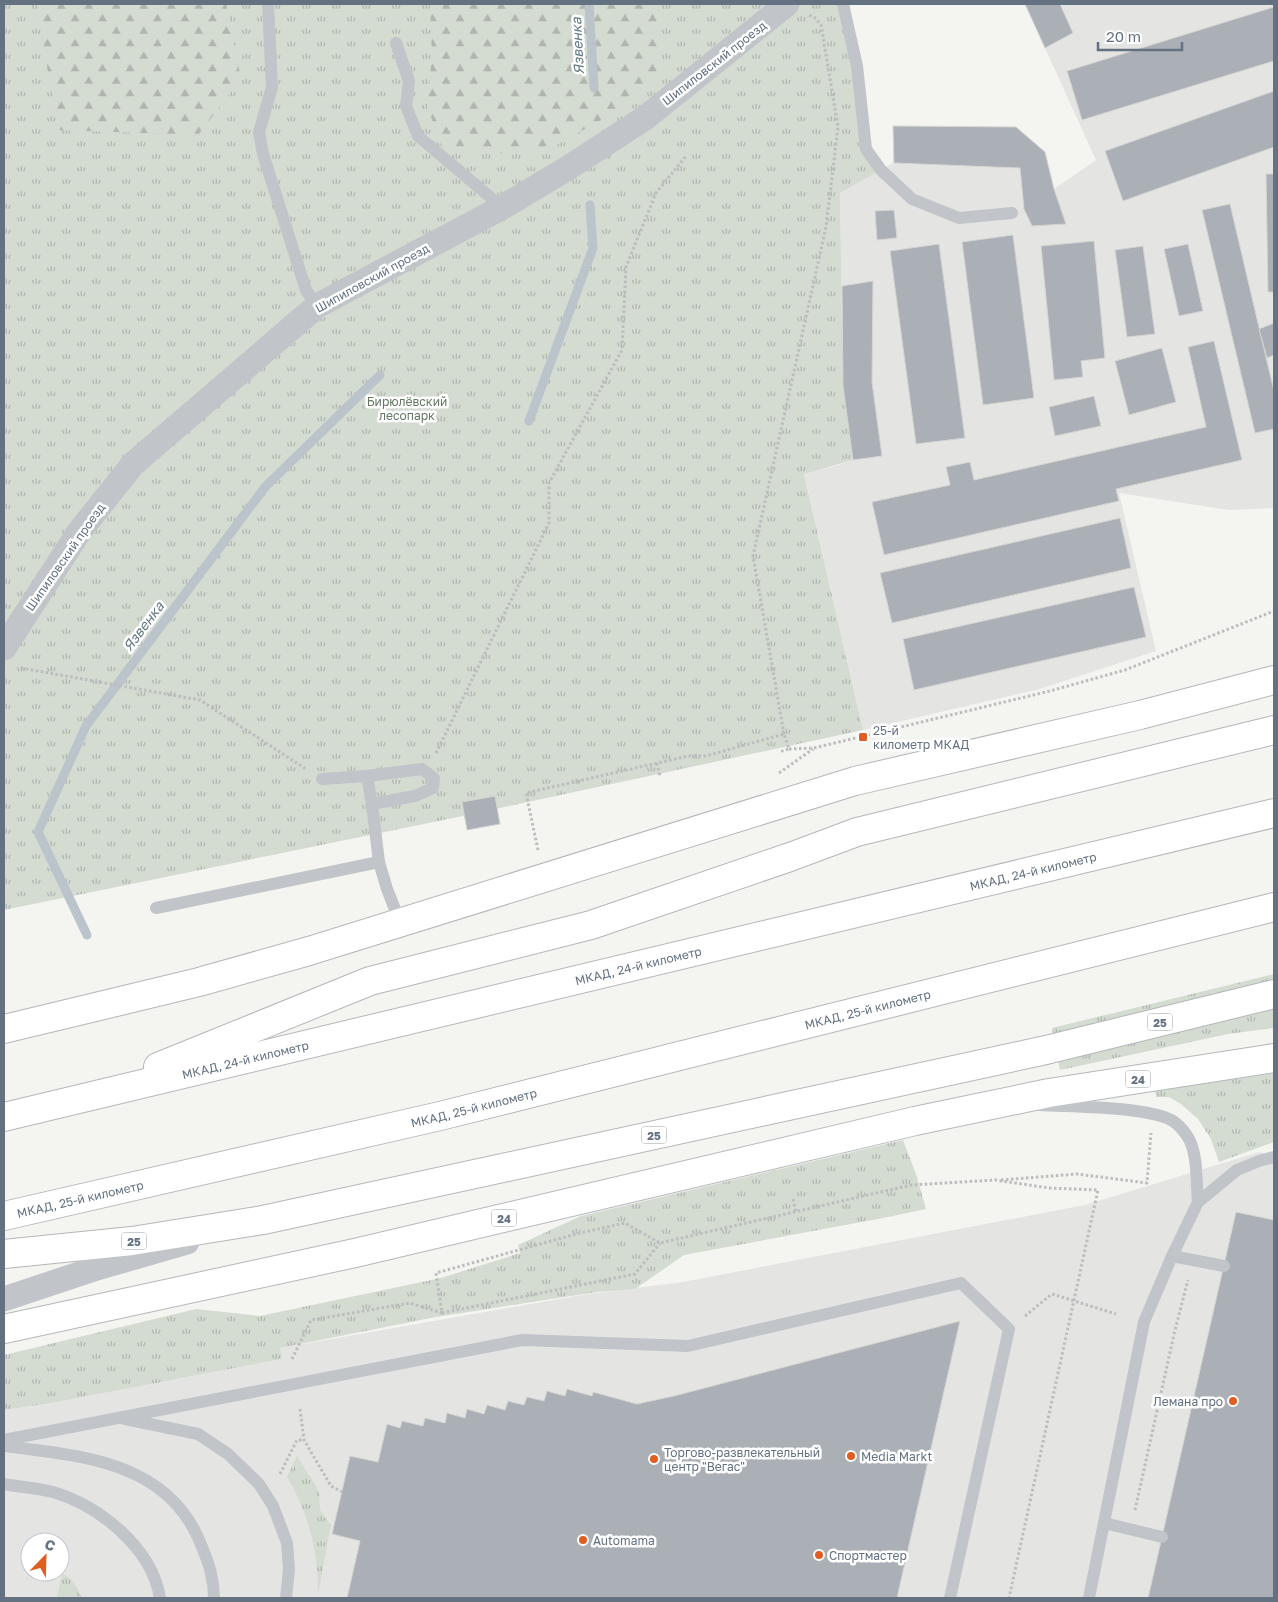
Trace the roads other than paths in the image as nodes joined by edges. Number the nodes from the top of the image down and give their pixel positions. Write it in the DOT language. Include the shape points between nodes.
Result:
graph roads {
  1 [pos="268,4"];
  2 [pos="843,4"];
  3 [pos="796,9"];
  4 [pos="396,43"];
  5 [pos="501,208"];
  6 [pos="1012,213"];
  7 [pos="317,306"];
  8 [pos="8,657"];
  9 [pos="1274,680"];
  10 [pos="1274,730"];
  11 [pos="367,776"];
  12 [pos="322,779"];
  13 [pos="372,804"];
  14 [pos="1274,813"];
  15 [pos="379,862"];
  16 [pos="1274,907"];
  17 [pos="156,908"];
  18 [pos="400,922"];
  19 [pos="1274,994"];
  20 [pos="4,1029"];
  21 [pos="1274,1058"];
  22 [pos="74,1101"];
  23 [pos="1003,1103"];
  24 [pos="4,1118"];
  25 [pos="1274,1157"];
  26 [pos="1198,1202"];
  27 [pos="4,1216"];
  28 [pos="263,1220"];
  29 [pos="4,1254"];
  30 [pos="1172,1256"];
  31 [pos="1224,1266"];
  32 [pos="4,1299"];
  33 [pos="4,1329"];
  34 [pos="117,1418"];
  35 [pos="4,1440"];
  36 [pos="4,1446"];
  37 [pos="4,1484"];
  38 [pos="1104,1523"];
  39 [pos="1162,1537"];
  40 [pos="160,1598"];
  41 [pos="214,1598"];
  42 [pos="286,1598"];
  43 [pos="950,1598"];
  44 [pos="1089,1598"];
  1 -- 7 [label="lane" via="272,86 259,132 306,290"];
  2 -- 6 [label="lane" via="857,66 866,149 881,170 912,199 959,218"];
  3 -- 5 [label="street, Шипиловский проезд" via="645,118"];
  4 -- 5 [label="lane" via="409,81 406,106 418,136"];
  5 -- 7 [label="street, Шипиловский проезд"];
  7 -- 8 [label="street, Шипиловский проезд" via="132,464 79,532"];
  9 -- 18 [label="main road" via="1140,715 855,781"];
  10 -- 22 [label="main road" via="857,832 590,925 370,981"];
  11 -- 12 [label="lane"];
  11 -- 13 [label="lane"];
  11 -- 13 [label="lane" via="422,768 434,778 433,788 415,796"];
  13 -- 15 [label="lane"];
  14 -- 22 [label="main road, МКАД, 24-й километр"];
  15 -- 17 [label="lane"];
  15 -- 18 [label="lane"];
  16 -- 27 [label="main road, МКАД, 25-й километр" via="440,1116"];
  18 -- 20 [label="main road" via="199,982"];
  19 -- 28 [label="main road, 25" via="1046,1050"];
  21 -- 23 [label="main road, 24"];
  22 -- 24 [label="main road, МКАД, 24-й километр"];
  23 -- 26 [label="lane" via="1122,1110 1172,1120 1190,1141"];
  23 -- 33 [label="main road, 24" via="355,1253"];
  25 -- 26 [label="lane" via="1237,1170"];
  26 -- 30 [label="lane"];
  28 -- 29 [label="main road, 25" via="132,1241"];
  28 -- 32 [label="street" via="97,1268"];
  30 -- 31 [label="lane"];
  30 -- 38 [label="lane" via="1144,1322"];
  34 -- 35 [label="lane"];
  34 -- 42 [label="lane" via="198,1434 228,1454 259,1484 273,1506 287,1543"];
  34 -- 43 [label="lane" via="522,1340 688,1346 961,1283 1009,1329"];
  36 -- 41 [label="lane" via="108,1462 137,1474 158,1488 185,1514 198,1536 212,1572"];
  37 -- 40 [label="lane" via="52,1492 75,1500 109,1520 135,1546 158,1586"];
  38 -- 39 [label="lane"];
  38 -- 44 [label="lane"];
}
